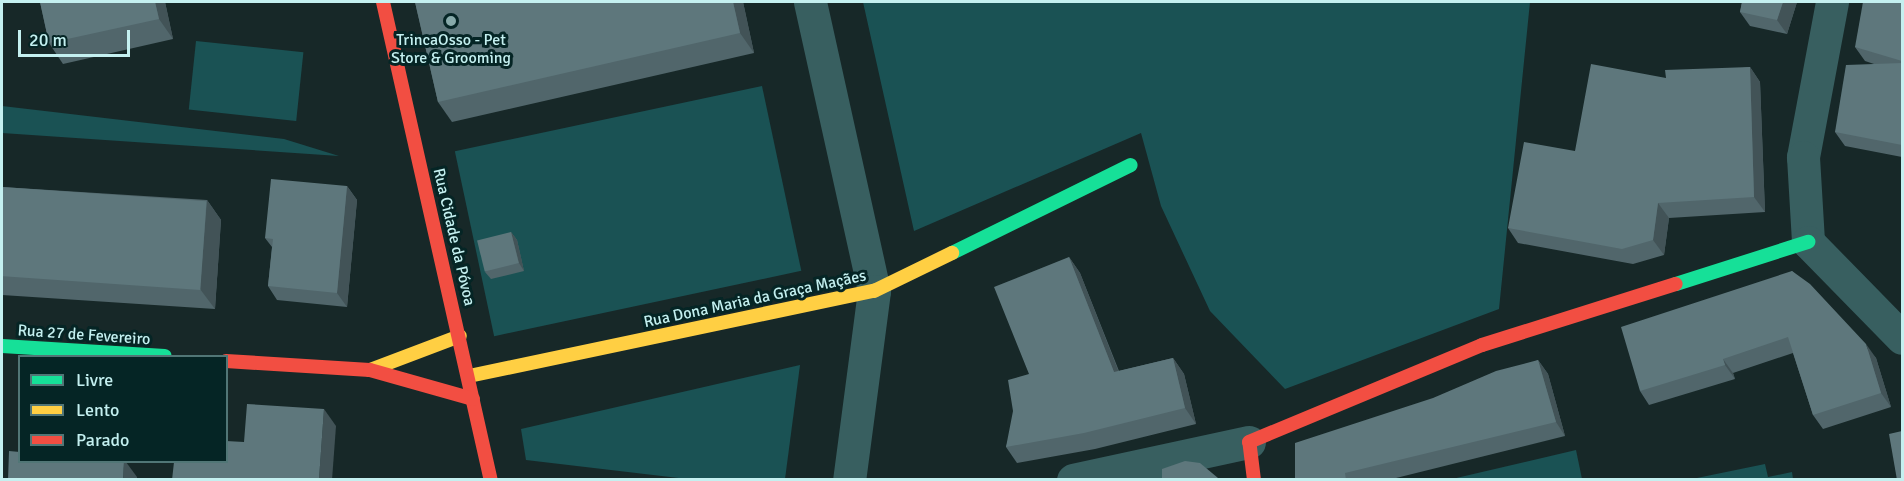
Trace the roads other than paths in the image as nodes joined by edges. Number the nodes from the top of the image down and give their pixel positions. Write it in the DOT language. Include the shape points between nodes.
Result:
graph roads {
  1 [pos="383,2"];
  2 [pos="810,2"];
  3 [pos="1832,2"];
  4 [pos="1131,165"];
  5 [pos="1808,242"];
  6 [pos="874,291"];
  7 [pos="460,336"];
  8 [pos="1902,338"];
  9 [pos="2,346"];
  10 [pos="135,355"];
  11 [pos="228,360"];
  12 [pos="370,370"];
  13 [pos="469,376"];
  14 [pos="473,399"];
  15 [pos="1249,442"];
  16 [pos="491,480"];
  17 [pos="849,480"];
  18 [pos="1073,480"];
  19 [pos="1254,480"];
  1 -- 7 [label="street, Rua Cidade da Póvoa"];
  2 -- 6 [label="street"];
  3 -- 5 [label="street" via="1803,158"];
  4 -- 6 [label="street, Rua Dona Maria da Graça Maçães"];
  5 -- 8 [label="street"];
  5 -- 15 [label="street" via="1482,345"];
  6 -- 13 [label="street, Rua Dona Maria da Graça Maçães"];
  6 -- 17 [label="street"];
  7 -- 12 [label="street"];
  7 -- 13 [label="street, Rua Cidade da Póvoa"];
  9 -- 10 [label="street, Rua 27 de Fevereiro"];
  11 -- 12 [label="street"];
  12 -- 14 [label="street"];
  13 -- 14 [label="street, Rua Cidade da Póvoa"];
  14 -- 16 [label="street, Rua Cidade da Póvoa"];
  15 -- 18 [label="street"];
  15 -- 19 [label="street"];
}
